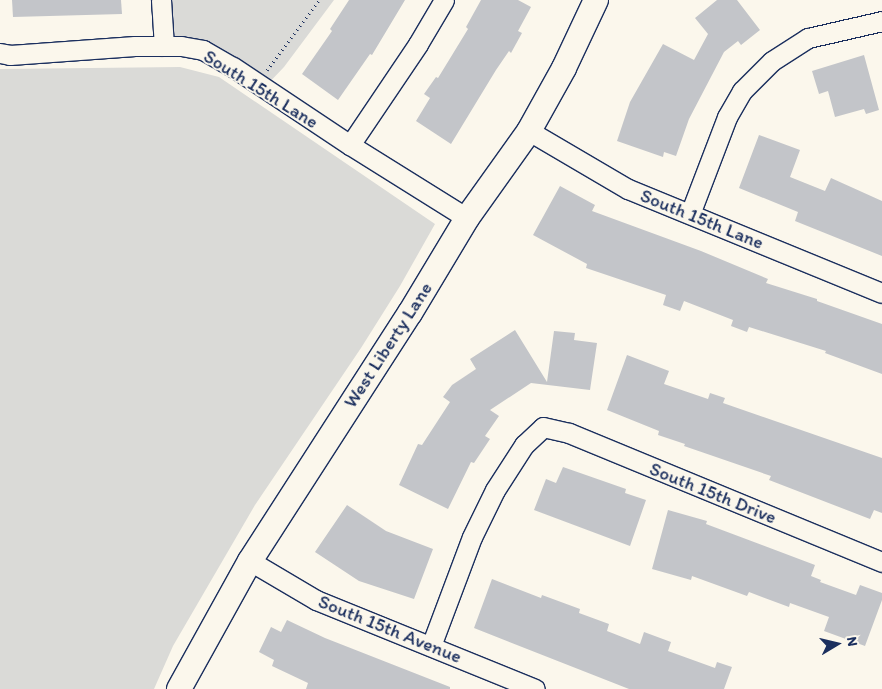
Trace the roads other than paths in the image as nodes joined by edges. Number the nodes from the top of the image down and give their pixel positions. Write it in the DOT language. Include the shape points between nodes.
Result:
graph roads {
  1 [pos="161,0"];
  2 [pos="444,0"];
  3 [pos="596,0"];
  4 [pos="882,21"];
  5 [pos="164,46"];
  6 [pos="0,53"];
  7 [pos="529,131"];
  8 [pos="350,145"];
  9 [pos="690,214"];
  10 [pos="467,218"];
  11 [pos="882,293"];
  12 [pos="250,561"];
  13 [pos="882,562"];
  14 [pos="431,646"];
  15 [pos="179,689"];
  16 [pos="535,689"];
  1 -- 5 [label="street"];
  2 -- 8 [label="street"];
  3 -- 7 [label="street, West Liberty Lane"];
  4 -- 9 [label="street" via="808,38 772,61 742,91 727,117"];
  5 -- 6 [label="street, South 15th Lane"];
  5 -- 8 [label="street, South 15th Lane" via="203,50"];
  7 -- 9 [label="street, South 15th Lane" via="628,189"];
  7 -- 10 [label="street, West Liberty Lane"];
  8 -- 10 [label="street, South 15th Lane"];
  9 -- 11 [label="street, South 15th Lane"];
  10 -- 12 [label="street, West Liberty Lane"];
  12 -- 14 [label="street, South 15th Avenue" via="316,600"];
  12 -- 15 [label="street, West Liberty Lane"];
  13 -- 14 [label="street, South 15th Drive" via="569,433 543,427 524,444 495,490 472,537"];
  14 -- 16 [label="street, South 15th Avenue"];
}
